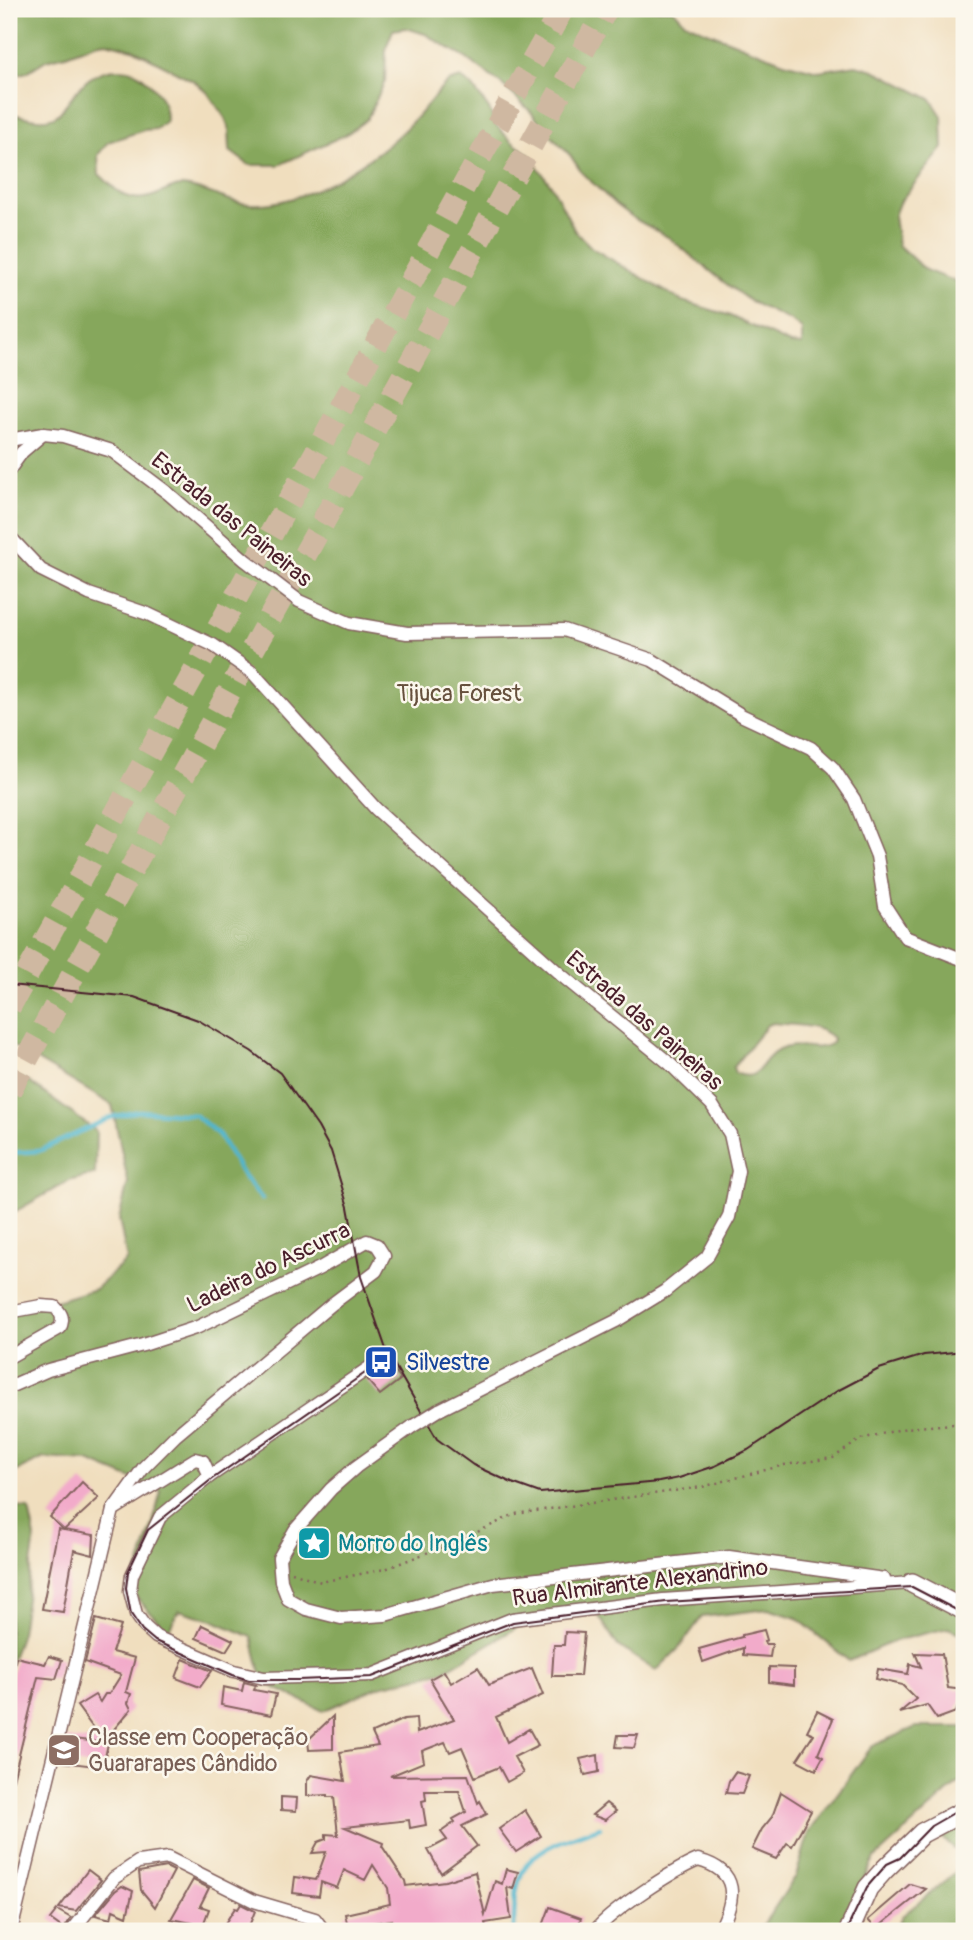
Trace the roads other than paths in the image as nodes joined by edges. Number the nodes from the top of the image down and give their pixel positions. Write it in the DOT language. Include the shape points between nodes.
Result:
graph roads {
  1 [pos="43,434"];
  2 [pos="9,440"];
  3 [pos="9,470"];
  4 [pos="9,536"];
  5 [pos="964,960"];
  6 [pos="9,1312"];
  7 [pos="9,1357"];
  8 [pos="385,1357"];
  9 [pos="9,1387"];
  10 [pos="211,1476"];
  11 [pos="114,1510"];
  12 [pos="912,1583"];
  13 [pos="964,1610"];
  14 [pos="964,1811"];
  15 [pos="11,1931"];
  16 [pos="72,1931"];
  17 [pos="324,1931"];
  18 [pos="595,1931"];
  19 [pos="719,1931"];
  20 [pos="849,1931"];
  1 -- 2 [label="street"];
  1 -- 3 [label="street"];
  1 -- 5 [label="street, Estrada das Paineiras" via="112,451 299,601 348,623 407,632 564,630 652,660 743,716 811,748 833,768 854,799 877,856 885,906 905,937"];
  4 -- 12 [label="street, Estrada das Paineiras, bridge" via="41,570 214,645 253,673 376,809 561,975 669,1063 712,1105 730,1134 738,1171 734,1194 729,1217 707,1257 616,1321 439,1410 356,1466 295,1530 279,1558 288,1599 341,1618 385,1615 493,1584 729,1557"];
  6 -- 7 [label="street" via="55,1307 63,1321 60,1328"];
  8 -- 10 [label="street, Rua Almirante Alexandrino"];
  9 -- 11 [label="street, Ladeira do Ascurra" via="48,1370 198,1327 367,1241 377,1245 384,1256 376,1271 175,1436 144,1467"];
  10 -- 11 [label="street" via="203,1461 195,1459"];
  10 -- 12 [label="street, Rua Almirante Alexandrino" via="160,1517 132,1575 130,1591 136,1614 156,1637 234,1671 264,1678 372,1675 512,1619 663,1600"];
  11 -- 15 [label="street"];
  12 -- 13 [label="street"];
  14 -- 20 [label="street" via="922,1833 884,1870 868,1888"];
  16 -- 17 [label="street" via="114,1878 138,1862 168,1858 254,1901 315,1919"];
  18 -- 19 [label="street" via="659,1882 698,1860 714,1864 733,1892"];
}
